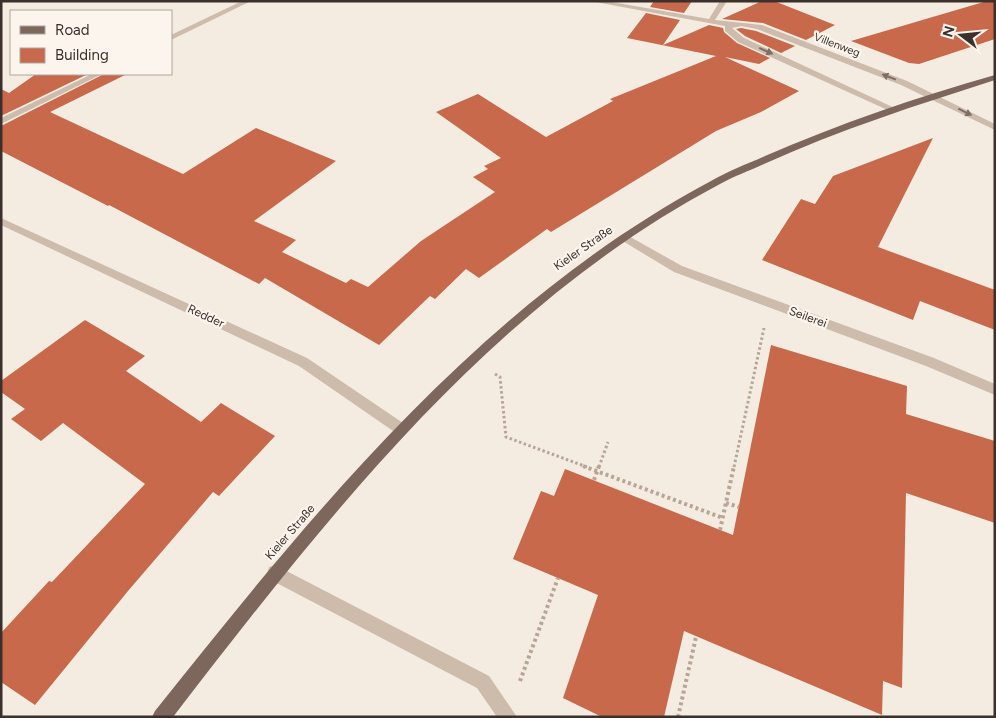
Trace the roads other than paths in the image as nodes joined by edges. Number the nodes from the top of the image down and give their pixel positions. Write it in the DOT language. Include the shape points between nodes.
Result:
graph roads {
  1 [pos="248,1"];
  2 [pos="593,1"];
  3 [pos="724,1"];
  4 [pos="711,21"];
  5 [pos="729,25"];
  6 [pos="172,38"];
  7 [pos="96,75"];
  8 [pos="995,78"];
  9 [pos="934,97"];
  10 [pos="894,110"];
  11 [pos="1,120"];
  12 [pos="995,127"];
  13 [pos="1,221"];
  14 [pos="625,238"];
  15 [pos="995,390"];
  16 [pos="401,429"];
  17 [pos="275,573"];
  18 [pos="508,716"];
  19 [pos="162,717"];
  1 -- 6 [label="street"];
  2 -- 4 [label="street, Villenweg"];
  3 -- 4 [label="street"];
  4 -- 5 [label="street, Villenweg"];
  9 -- 5 [label="street, Villenweg, one-way" via="759,27"];
  5 -- 10 [label="street, one-way" via="730,32 741,40"];
  7 -- 11 [label="street"];
  8 -- 9 [label="main road, Kieler Straße"];
  9 -- 10 [label="main road, Kieler Straße"];
  9 -- 12 [label="street, Villenweg, one-way"];
  10 -- 14 [label="main road, Kieler Straße" via="840,128 714,184"];
  13 -- 16 [label="street, Redder" via="303,362"];
  14 -- 15 [label="street, Seilerei" via="678,269 930,362"];
  14 -- 16 [label="main road, Kieler Straße" via="566,279 472,361"];
  16 -- 17 [label="main road, Kieler Straße"];
  17 -- 18 [label="street, Kieler Straße" via="483,682"];
  17 -- 19 [label="main road, Kieler Straße"];
}
